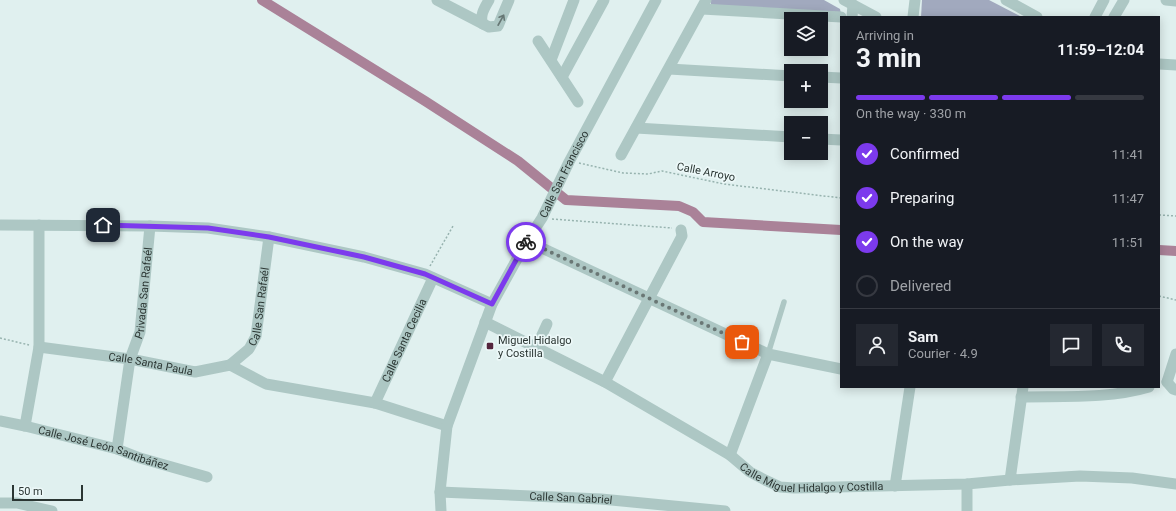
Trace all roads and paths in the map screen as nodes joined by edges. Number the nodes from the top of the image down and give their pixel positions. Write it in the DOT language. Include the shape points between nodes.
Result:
graph roads {
  1 [pos="437,0"];
  2 [pos="489,0"];
  3 [pos="510,0"];
  4 [pos="574,0"];
  5 [pos="604,0"];
  6 [pos="656,0"];
  7 [pos="915,0"];
  8 [pos="1006,0"];
  9 [pos="1104,0"];
  10 [pos="1124,0"];
  11 [pos="1166,0"];
  12 [pos="1176,1"];
  13 [pos="848,2"];
  14 [pos="704,4"];
  15 [pos="852,16"];
  16 [pos="874,16"];
  17 [pos="913,16"];
  18 [pos="1035,16"];
  19 [pos="1096,16"];
  20 [pos="1115,16"];
  21 [pos="840,17"];
  22 [pos="483,24"];
  23 [pos="538,41"];
  24 [pos="551,60"];
  25 [pos="1160,64"];
  26 [pos="1176,65"];
  27 [pos="668,69"];
  28 [pos="784,76"];
  29 [pos="562,77"];
  30 [pos="828,77"];
  31 [pos="840,78"];
  32 [pos="578,102"];
  33 [pos="636,128"];
  34 [pos="784,137"];
  35 [pos="828,139"];
  36 [pos="840,140"];
  37 [pos="621,155"];
  38 [pos="569,162"];
  39 [pos="840,198"];
  40 [pos="1160,214"];
  41 [pos="1176,216"];
  42 [pos="542,218"];
  43 [pos="0,225"];
  44 [pos="39,225"];
  45 [pos="150,226"];
  46 [pos="453,226"];
  47 [pos="681,230"];
  48 [pos="269,237"];
  49 [pos="527,241"];
  50 [pos="429,276"];
  51 [pos="1160,296"];
  52 [pos="648,299"];
  53 [pos="1176,300"];
  54 [pos="784,302"];
  55 [pos="492,304"];
  56 [pos="485,322"];
  57 [pos="547,324"];
  58 [pos="0,338"];
  59 [pos="39,347"];
  60 [pos="536,348"];
  61 [pos="768,354"];
  62 [pos="1176,354"];
  63 [pos="130,359"];
  64 [pos="230,366"];
  65 [pos="840,368"];
  66 [pos="605,382"];
  67 [pos="1163,383"];
  68 [pos="910,388"];
  69 [pos="1145,388"];
  70 [pos="1176,390"];
  71 [pos="1022,392"];
  72 [pos="375,403"];
  73 [pos="0,421"];
  74 [pos="25,426"];
  75 [pos="447,426"];
  76 [pos="117,449"];
  77 [pos="730,455"];
  78 [pos="207,477"];
  79 [pos="1010,480"];
  80 [pos="967,484"];
  81 [pos="1176,484"];
  82 [pos="895,486"];
  83 [pos="440,492"];
  84 [pos="0,503"];
  85 [pos="52,511"];
  86 [pos="441,511"];
  87 [pos="725,511"];
  88 [pos="967,511"];
  1 -- 22 [label="street"];
  2 -- 22 [label="street" via="482,15"];
  22 -- 3 [label="street, one-way" via="489,28 498,26"];
  4 -- 24 [label="street"];
  5 -- 29 [label="street"];
  6 -- 38 [label="street, Calle San Francisco"];
  7 -- 17 [label="street"];
  8 -- 18 [label="street"];
  9 -- 19 [label="street"];
  10 -- 20 [label="street"];
  11 -- 12 [label="street"];
  13 -- 15 [label="street"];
  13 -- 16 [label="street"];
  14 -- 21 [label="street"];
  14 -- 27 [label="street"];
  23 -- 24 [label="street"];
  24 -- 29 [label="street"];
  25 -- 26 [label="street"];
  27 -- 28 [label="street"];
  27 -- 33 [label="street"];
  29 -- 32 [label="street"];
  30 -- 31 [label="street"];
  33 -- 34 [label="street"];
  33 -- 37 [label="street"];
  35 -- 36 [label="street"];
  38 -- 39 [label="path, Calle Arroyo" via="623,173 648,174 662,171 724,184"];
  38 -- 42 [label="street, Calle San Francisco"];
  40 -- 41 [label="path"];
  42 -- 47 [label="path"];
  42 -- 49 [label="street, Calle San Francisco"];
  43 -- 44 [label="street"];
  44 -- 45 [label="street"];
  44 -- 59 [label="street"];
  45 -- 48 [label="street" via="208,228"];
  45 -- 63 [label="street, Privada San Rafaél" via="140,332"];
  46 -- 50 [label="path"];
  47 -- 52 [label="street" via="682,236"];
  48 -- 50 [label="street" via="364,257"];
  48 -- 64 [label="street, Calle San Rafaél" via="256,336 249,349"];
  49 -- 52 [label="street"];
  49 -- 55 [label="street, Calle San Francisco"];
  50 -- 55 [label="street"];
  50 -- 72 [label="street, Calle Santa Cecilia"];
  51 -- 53 [label="path"];
  52 -- 61 [label="street"];
  52 -- 66 [label="street"];
  54 -- 61 [label="lane"];
  55 -- 56 [label="street, Calle San Francisco"];
  56 -- 60 [label="street, Calle Miguel Hidalgo y Costilla"];
  56 -- 75 [label="street, Calle San Francisco"];
  57 -- 60 [label="street"];
  58 -- 59 [label="path"];
  59 -- 63 [label="street, Calle Santa Paula"];
  59 -- 74 [label="street"];
  60 -- 66 [label="street, Calle Miguel Hidalgo y Costilla"];
  61 -- 65 [label="street"];
  61 -- 77 [label="street"];
  62 -- 67 [label="street"];
  63 -- 64 [label="street, Calle Santa Paula" via="195,372"];
  63 -- 76 [label="street"];
  64 -- 72 [label="street" via="266,384"];
  66 -- 77 [label="street, Calle Miguel Hidalgo y Costilla"];
  67 -- 70 [label="street"];
  68 -- 82 [label="street"];
  69 -- 71 [label="street" via="1109,395"];
  71 -- 79 [label="street"];
  72 -- 75 [label="street"];
  73 -- 74 [label="street, Calle José León Santibáñez"];
  74 -- 76 [label="street, Calle José León Santibáñez"];
  75 -- 83 [label="street, Calle San Francisco"];
  76 -- 78 [label="street, Calle José León Santibáñez"];
  77 -- 82 [label="street, Calle Miguel Hidalgo y Costilla" via="750,472 780,487"];
  79 -- 80 [label="street, Calle Miguel Hidalgo y Costilla"];
  79 -- 81 [label="street, Calle Miguel Hidalgo y Costilla" via="1080,476 1132,478"];
  80 -- 82 [label="street, Calle Miguel Hidalgo y Costilla"];
  80 -- 88 [label="street"];
  83 -- 86 [label="street, Calle San Francisco"];
  83 -- 87 [label="street, Calle San Gabriel" via="601,499"];
  84 -- 85 [label="street"];
}
